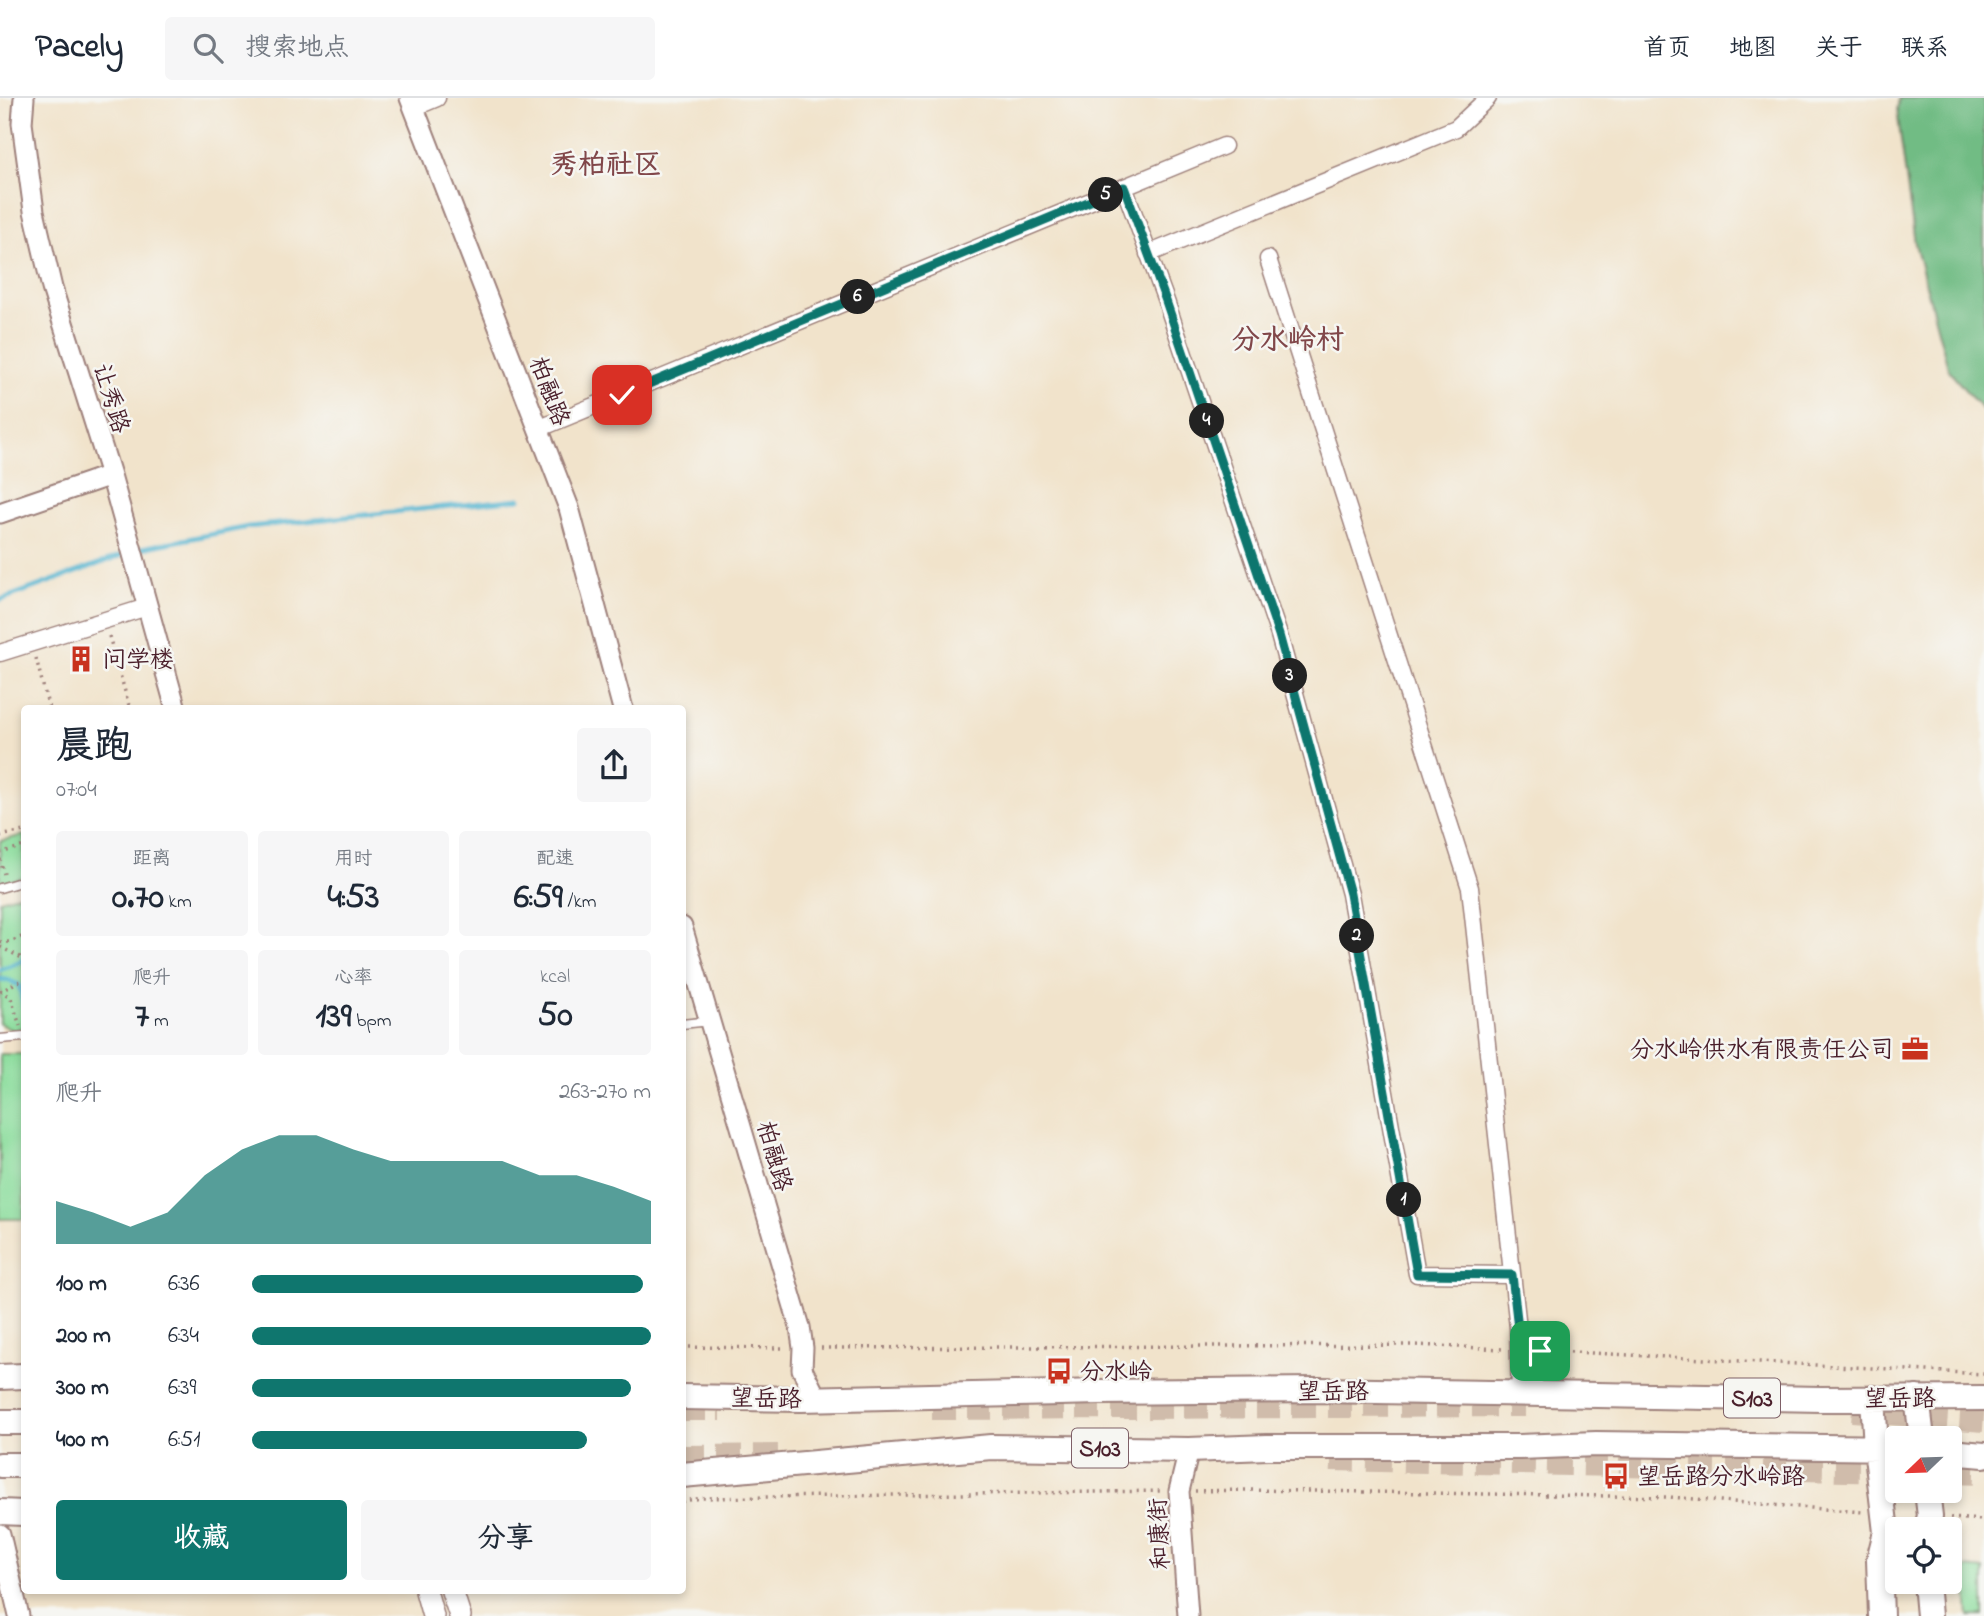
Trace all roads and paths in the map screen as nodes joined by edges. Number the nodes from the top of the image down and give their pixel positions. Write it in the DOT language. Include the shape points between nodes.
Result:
graph roads {
  1 [pos="24,98"];
  2 [pos="437,98"];
  3 [pos="1488,98"];
  4 [pos="412,103"];
  5 [pos="1224,146"];
  6 [pos="1124,187"];
  7 [pos="1148,254"];
  8 [pos="1268,259"];
  9 [pos="538,429"];
  10 [pos="111,475"];
  11 [pos="0,513"];
  12 [pos="147,607"];
  13 [pos="106,627"];
  14 [pos="33,649"];
  15 [pos="0,653"];
  16 [pos="48,705"];
  17 [pos="129,705"];
  18 [pos="175,705"];
  19 [pos="622,705"];
  20 [pos="21,832"];
  21 [pos="0,836"];
  22 [pos="21,847"];
  23 [pos="0,853"];
  24 [pos="0,859"];
  25 [pos="4,873"];
  26 [pos="21,882"];
  27 [pos="0,888"];
  28 [pos="21,937"];
  29 [pos="686,940"];
  30 [pos="0,944"];
  31 [pos="21,958"];
  32 [pos="21,981"];
  33 [pos="0,991"];
  34 [pos="710,1021"];
  35 [pos="686,1024"];
  36 [pos="21,1028"];
  37 [pos="21,1037"];
  38 [pos="0,1039"];
  39 [pos="1512,1275"];
  40 [pos="686,1347"];
  41 [pos="803,1348"];
  42 [pos="1518,1350"];
  43 [pos="1984,1374"];
  44 [pos="21,1376"];
  45 [pos="0,1377"];
  46 [pos="1520,1394"];
  47 [pos="686,1397"];
  48 [pos="1873,1398"];
  49 [pos="1917,1398"];
  50 [pos="1984,1398"];
  51 [pos="817,1399"];
  52 [pos="0,1422"];
  53 [pos="21,1422"];
  54 [pos="1920,1426"];
  55 [pos="1885,1440"];
  56 [pos="1885,1447"];
  57 [pos="1189,1450"];
  58 [pos="1962,1453"];
  59 [pos="1984,1455"];
  60 [pos="0,1465"];
  61 [pos="21,1465"];
  62 [pos="686,1475"];
  63 [pos="1179,1491"];
  64 [pos="1885,1491"];
  65 [pos="686,1500"];
  66 [pos="0,1512"];
  67 [pos="21,1513"];
  68 [pos="1884,1513"];
  69 [pos="1984,1520"];
  70 [pos="1962,1521"];
  71 [pos="0,1534"];
  72 [pos="427,1594"];
  73 [pos="453,1594"];
  74 [pos="1927,1594"];
  75 [pos="19,1616"];
  76 [pos="433,1616"];
  77 [pos="460,1616"];
  78 [pos="1188,1616"];
  79 [pos="1881,1616"];
  80 [pos="1929,1616"];
  1 -- 10 [label="street, 让秀路" via="22,123 34,211 52,288"];
  2 -- 4 [label="street"];
  3 -- 7 [label="street" via="1456,128"];
  4 -- 9 [label="street, 柏融路"];
  5 -- 6 [label="street"];
  6 -- 7 [label="street"];
  6 -- 9 [label="street"];
  7 -- 39 [label="street" via="1279,635 1350,894 1417,1274"];
  8 -- 39 [label="street" via="1470,888"];
  9 -- 19 [label="street, 柏融路" via="569,508"];
  10 -- 11 [label="street"];
  10 -- 12 [label="street, 让秀路"];
  12 -- 15 [label="street"];
  12 -- 18 [label="street, 让秀路"];
  13 -- 17 [label="path"];
  14 -- 16 [label="path"];
  20 -- 21 [label="path"];
  22 -- 23 [label="path"];
  24 -- 25 [label="path"];
  26 -- 27 [label="lane"];
  28 -- 30 [label="path"];
  29 -- 34 [label="street, 柏融路"];
  30 -- 31 [label="path"];
  32 -- 33 [label="path"];
  33 -- 36 [label="path" via="11,998"];
  34 -- 35 [label="lane"];
  34 -- 41 [label="street, 柏融路"];
  37 -- 38 [label="lane"];
  39 -- 42 [label="street"];
  40 -- 41 [label="path"];
  41 -- 42 [label="path" via="1415,1345"];
  41 -- 51 [label="street, 柏融路" via="802,1369"];
  42 -- 43 [label="path"];
  42 -- 46 [label="street"];
  44 -- 45 [label="main road"];
  46 -- 48 [label="main road, 望岳路 / S103"];
  46 -- 51 [label="main road, 望岳路 / S103" via="1320,1390"];
  47 -- 51 [label="main road, 望岳路 / S103"];
  48 -- 49 [label="main road, 望岳路 / S103"];
  48 -- 55 [label="main road"];
  49 -- 50 [label="main road, 望岳路 / S103"];
  49 -- 54 [label="main road"];
  52 -- 53 [label="main road"];
  56 -- 57 [label="main road, 望岳路 / S103" via="1596,1444"];
  57 -- 62 [label="main road, 望岳路 / S103" via="991,1447"];
  57 -- 63 [label="street, 和康街"];
  58 -- 59 [label="main road"];
  60 -- 61 [label="main road"];
  63 -- 65 [label="path"];
  63 -- 68 [label="path" via="1669,1497"];
  63 -- 78 [label="street, 和康街"];
  64 -- 68 [label="main road"];
  66 -- 67 [label="main road"];
  68 -- 79 [label="main road" via="1886,1532 1879,1560"];
  69 -- 70 [label="path"];
  71 -- 75 [label="street"];
  72 -- 76 [label="main road"];
  73 -- 77 [label="main road"];
  74 -- 80 [label="main road"];
}
